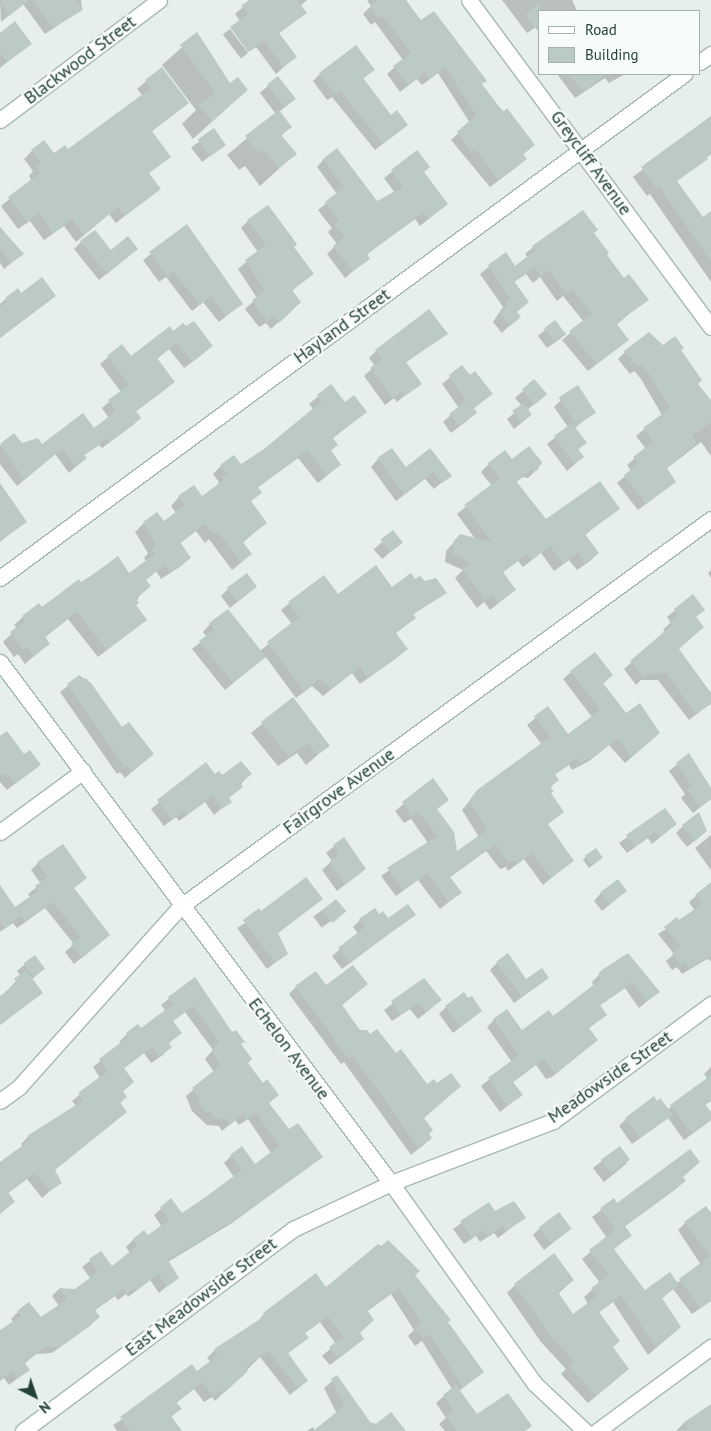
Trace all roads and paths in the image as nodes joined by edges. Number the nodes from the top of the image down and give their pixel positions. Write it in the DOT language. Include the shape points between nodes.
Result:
graph roads {
  1 [pos="159,0"];
  2 [pos="469,0"];
  3 [pos="683,75"];
  4 [pos="0,120"];
  5 [pos="582,150"];
  6 [pos="711,328"];
  7 [pos="711,519"];
  8 [pos="0,578"];
  9 [pos="0,662"];
  10 [pos="83,771"];
  11 [pos="0,832"];
  12 [pos="181,906"];
  13 [pos="711,1004"];
  14 [pos="0,1101"];
  15 [pos="391,1183"];
  16 [pos="711,1348"];
  17 [pos="23,1431"];
  18 [pos="585,1431"];
  19 [pos="597,1431"];
  1 -- 4 [label="street, Blackwood Street"];
  2 -- 5 [label="street, Greycliff Avenue"];
  3 -- 5 [label="street, Hayland Street"];
  5 -- 6 [label="street, Greycliff Avenue"];
  5 -- 8 [label="street, Hayland Street"];
  7 -- 12 [label="street, Fairgrove Avenue"];
  9 -- 10 [label="street, Echelon Avenue"];
  10 -- 11 [label="street"];
  10 -- 12 [label="street, Echelon Avenue"];
  12 -- 14 [label="street, Fairgrove Avenue" via="19,1087"];
  12 -- 15 [label="street, Echelon Avenue"];
  13 -- 15 [label="street, Meadowside Street" via="553,1121"];
  15 -- 17 [label="street, East Meadowside Street" via="292,1228"];
  15 -- 18 [label="street, Echelon Avenue" via="535,1384"];
  16 -- 19 [label="street"];
}
